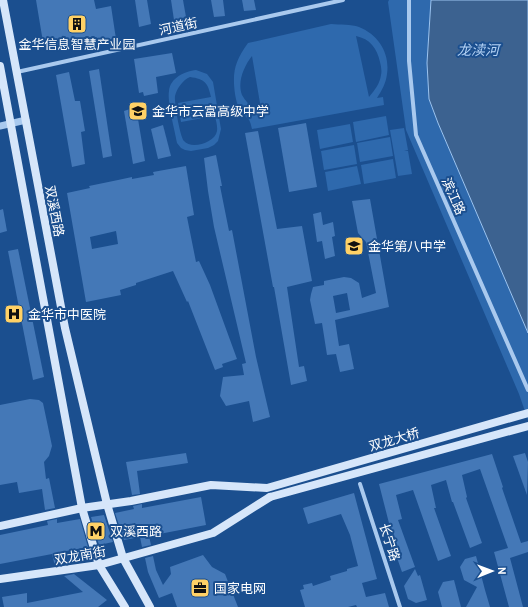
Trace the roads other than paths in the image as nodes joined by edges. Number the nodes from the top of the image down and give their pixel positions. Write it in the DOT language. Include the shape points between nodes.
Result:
graph roads {
  1 [pos="3,0"];
  2 [pos="343,0"];
  3 [pos="409,0"];
  4 [pos="0,66"];
  5 [pos="17,72"];
  6 [pos="26,120"];
  7 [pos="11,124"];
  8 [pos="0,126"];
  9 [pos="528,390"];
  10 [pos="528,413"];
  11 [pos="528,426"];
  12 [pos="360,484"];
  13 [pos="270,497"];
  14 [pos="107,504"];
  15 [pos="82,508"];
  16 [pos="0,526"];
  17 [pos="124,558"];
  18 [pos="99,565"];
  19 [pos="0,579"];
  20 [pos="125,607"];
  21 [pos="150,607"];
  22 [pos="400,607"];
  1 -- 5 [label="main road, 双溪西路"];
  2 -- 5 [label="street, 河道街"];
  3 -- 9 [label="street, 滨江路" via="409,61 416,135"];
  4 -- 7 [label="main road"];
  5 -- 6 [label="main road, 双溪西路"];
  6 -- 7 [label="street"];
  6 -- 14 [label="main road, 双溪西路" via="65,328"];
  7 -- 8 [label="street"];
  7 -- 15 [label="main road"];
  10 -- 14 [label="main road, 双龙大桥" via="268,488 212,485"];
  11 -- 13 [label="main road, 双龙大桥, bridge"];
  12 -- 22 [label="street, 长宁路"];
  13 -- 17 [label="main road, 双龙南街" via="213,533"];
  14 -- 15 [label="main road"];
  14 -- 17 [label="main road, 双溪西路"];
  15 -- 16 [label="main road"];
  15 -- 18 [label="main road"];
  17 -- 18 [label="main road, 双龙南街"];
  17 -- 21 [label="main road, 双溪西路"];
  18 -- 19 [label="main road, 双龙南街"];
  18 -- 20 [label="main road"];
}
